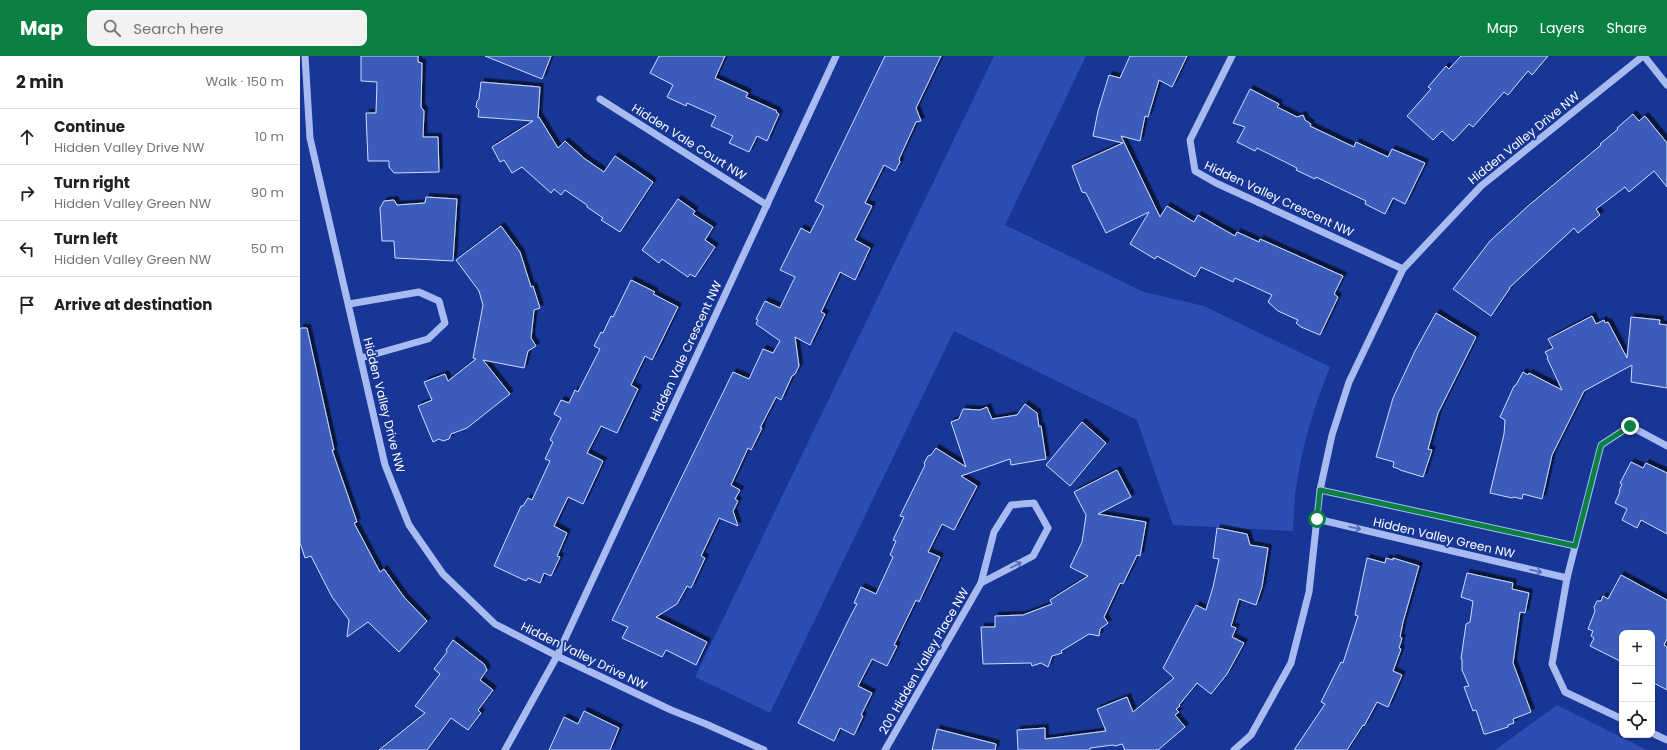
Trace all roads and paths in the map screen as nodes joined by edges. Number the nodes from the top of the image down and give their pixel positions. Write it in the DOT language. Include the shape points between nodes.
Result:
graph roads {
  1 [pos="305,56"];
  2 [pos="836,56"];
  3 [pos="1232,56"];
  4 [pos="1644,56"];
  5 [pos="1667,85"];
  6 [pos="600,99"];
  7 [pos="767,205"];
  8 [pos="1403,268"];
  9 [pos="349,304"];
  10 [pos="361,358"];
  11 [pos="1667,446"];
  12 [pos="1320,490"];
  13 [pos="1317,519"];
  14 [pos="1575,546"];
  15 [pos="1567,578"];
  16 [pos="981,583"];
  17 [pos="557,656"];
  18 [pos="1619,718"];
  19 [pos="1655,734"];
  20 [pos="1667,740"];
  21 [pos="505,750"];
  22 [pos="764,750"];
  23 [pos="885,750"];
  24 [pos="1234,750"];
  1 -- 9 [label="street, Hidden Valley Drive NW" via="310,138"];
  2 -- 7 [label="street, Hidden Vale Crescent NW"];
  3 -- 8 [label="street, Hidden Valley Crescent NW" via="1190,140 1194,171"];
  4 -- 5 [label="street"];
  4 -- 8 [label="street, Hidden Valley Drive NW" via="1481,186"];
  6 -- 7 [label="street, Hidden Vale Court NW"];
  7 -- 17 [label="street, Hidden Vale Crescent NW"];
  8 -- 12 [label="street, Hidden Valley Drive NW" via="1349,382 1332,435"];
  9 -- 10 [label="street, Hidden Valley Drive NW"];
  9 -- 10 [label="street" via="419,292 439,301 445,323 428,339"];
  10 -- 17 [label="street, Hidden Valley Drive NW" via="385,465 409,525 443,574 495,624"];
  11 -- 14 [label="street" via="1630,426 1601,445"];
  12 -- 13 [label="street, Hidden Valley Drive NW"];
  12 -- 14 [label="street, Hidden Valley Green NW"];
  13 -- 15 [label="street, Hidden Valley Green NW, one-way"];
  13 -- 24 [label="street, Hidden Valley Drive NW" via="1309,592 1291,662 1251,735"];
  14 -- 15 [label="street"];
  15 -- 18 [label="street" via="1552,664 1565,692"];
  16 -- 16 [label="street, 200 Hidden Valley Place NW, one-way" via="1033,556 1048,528 1034,503 1010,505 994,532"];
  16 -- 23 [label="street, 200 Hidden Valley Place NW"];
  17 -- 21 [label="street, Hidden Vale Crescent NW"];
  17 -- 22 [label="street, Hidden Valley Drive NW" via="671,710"];
  19 -- 20 [label="street"];
}
